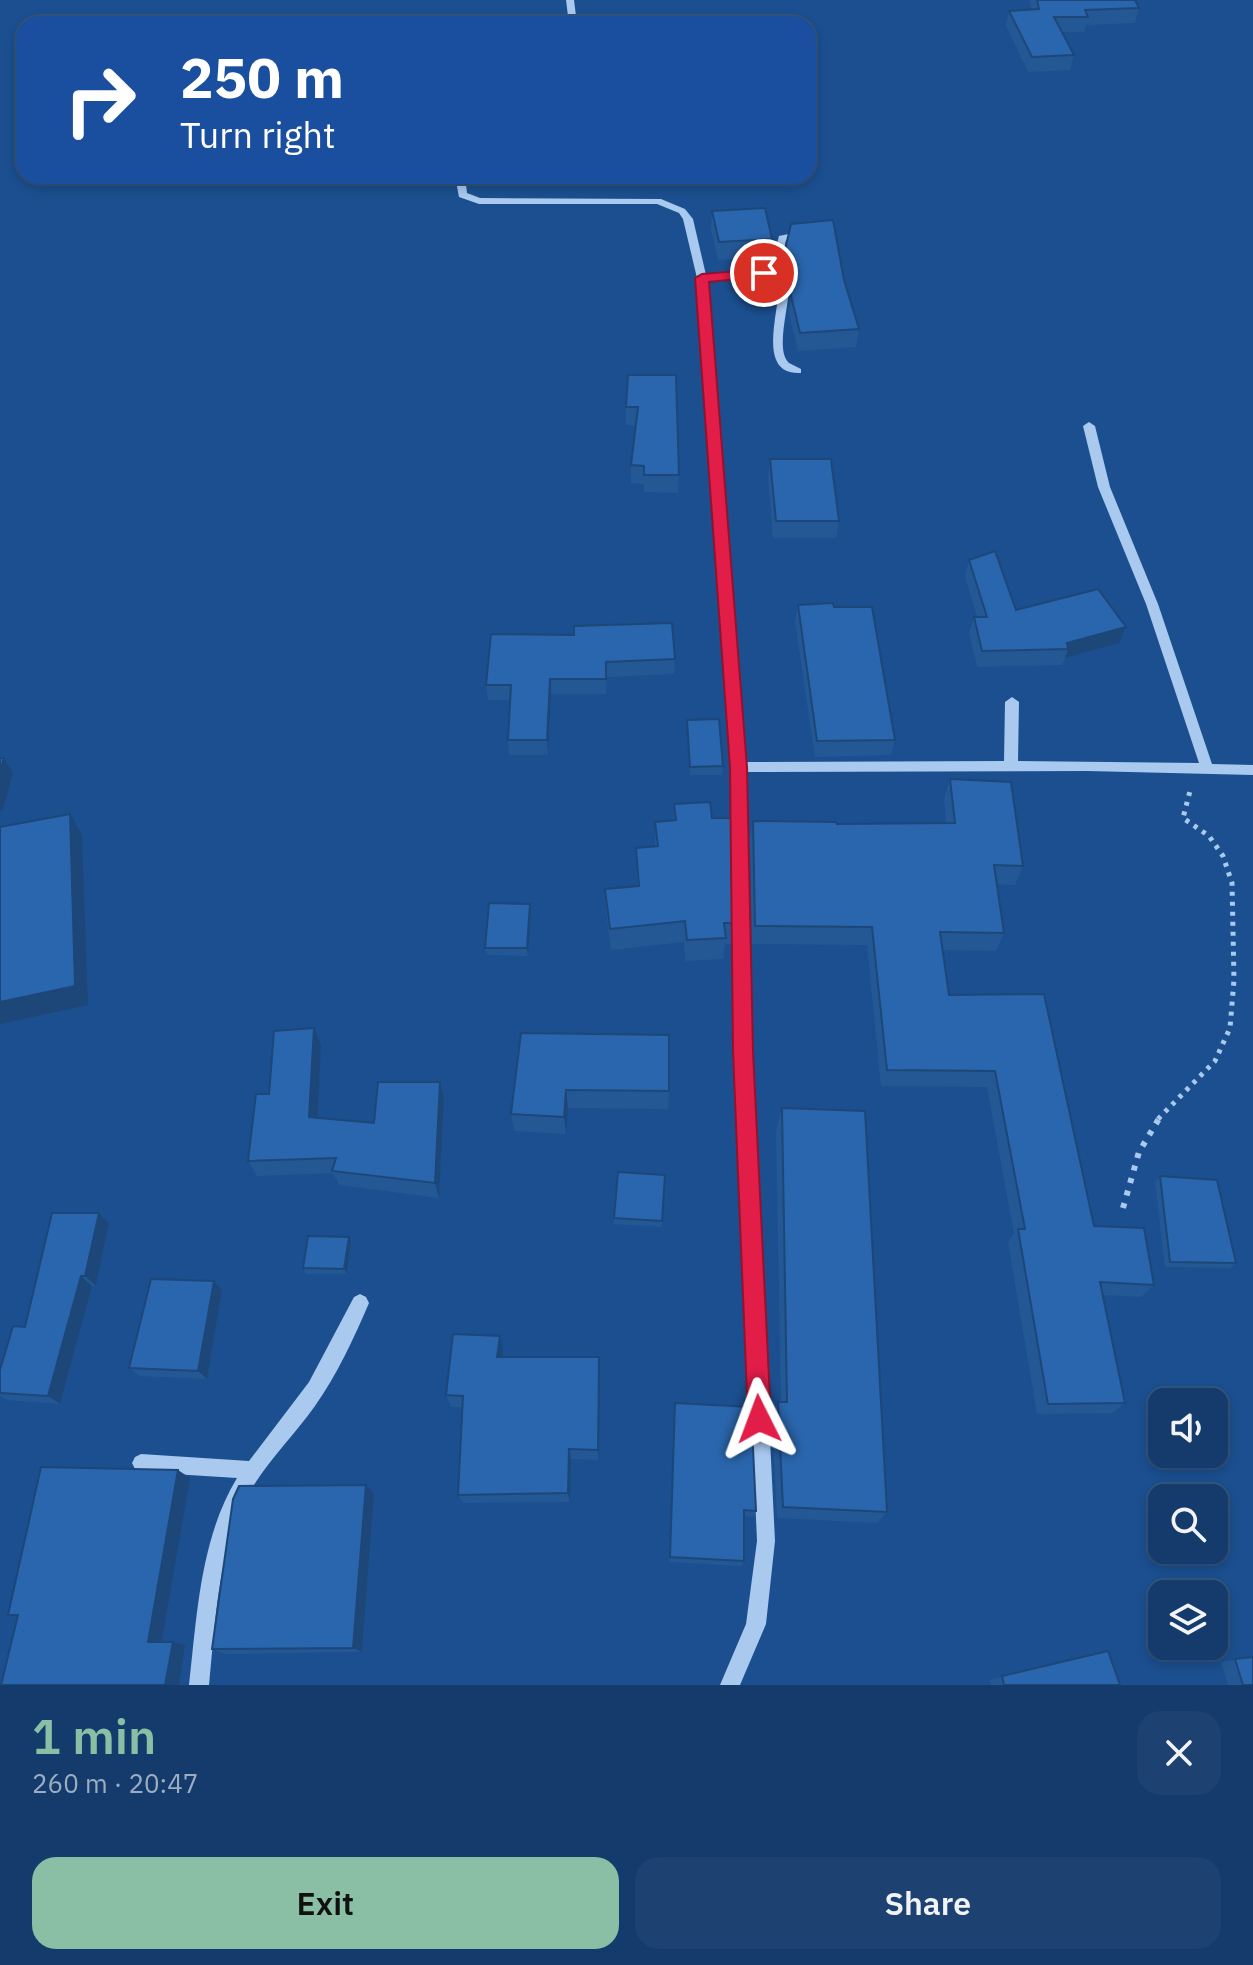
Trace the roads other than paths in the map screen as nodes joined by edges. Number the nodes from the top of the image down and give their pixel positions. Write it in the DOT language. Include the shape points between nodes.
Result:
graph roads {
  1 [pos="461,184"];
  2 [pos="816,233"];
  3 [pos="774,274"];
  4 [pos="702,278"];
  5 [pos="797,371"];
  6 [pos="1089,426"];
  7 [pos="1012,702"];
  8 [pos="1011,766"];
  9 [pos="739,767"];
  10 [pos="1202,767"];
  11 [pos="1253,770"];
  12 [pos="360,1303"];
  13 [pos="141,1463"];
  14 [pos="253,1470"];
  15 [pos="199,1685"];
  16 [pos="730,1685"];
  1 -- 4 [label="street" via="462,195 479,201 672,204 688,219"];
  2 -- 3 [label="street" via="782,238"];
  3 -- 4 [label="street"];
  3 -- 5 [label="street" via="784,281 787,295 777,358"];
  4 -- 9 [label="street"];
  6 -- 10 [label="street" via="1104,487 1152,604"];
  7 -- 8 [label="street"];
  8 -- 9 [label="street"];
  8 -- 10 [label="street"];
  9 -- 16 [label="street" via="743,1051 766,1541 756,1624"];
  10 -- 11 [label="street"];
  12 -- 14 [label="street" via="331,1365"];
  13 -- 14 [label="street"];
  14 -- 15 [label="street" via="218,1548"];
}
